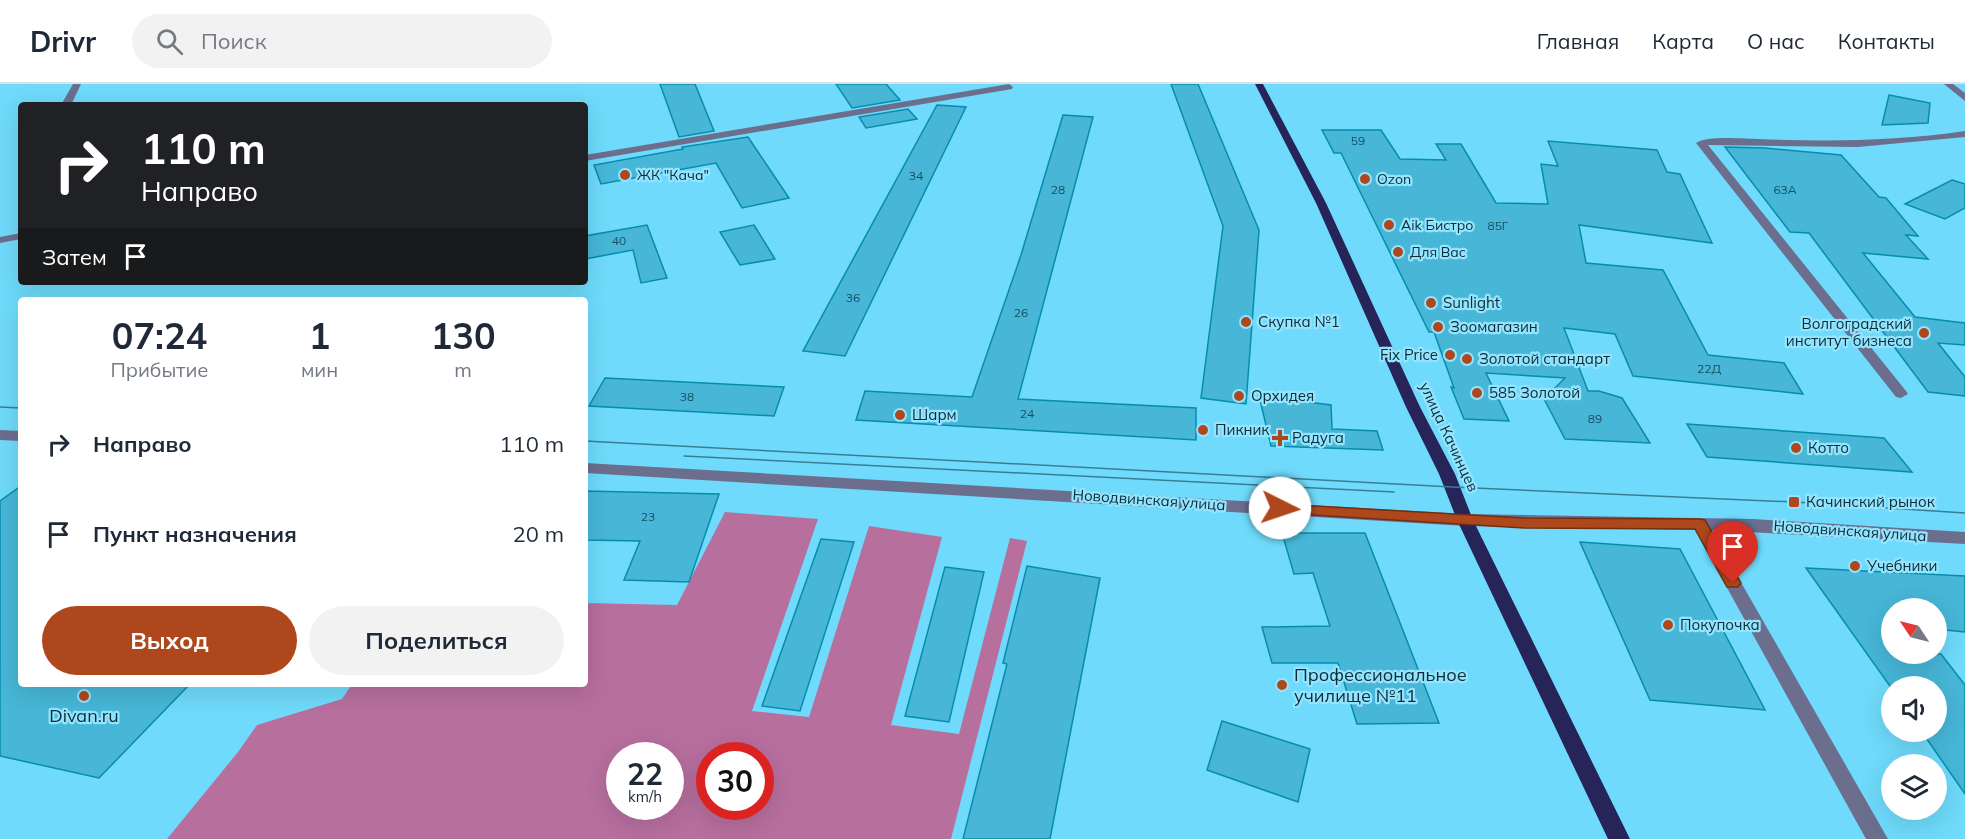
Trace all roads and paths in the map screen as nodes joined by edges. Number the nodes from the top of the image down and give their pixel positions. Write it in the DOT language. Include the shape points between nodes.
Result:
graph roads {
  1 [pos="77,84"];
  2 [pos="1258,84"];
  3 [pos="1948,84"];
  4 [pos="1009,87"];
  5 [pos="1965,98"];
  6 [pos="68,102"];
  7 [pos="1965,134"];
  8 [pos="588,157"];
  9 [pos="18,237"];
  10 [pos="0,240"];
  11 [pos="1901,394"];
  12 [pos="0,435"];
  13 [pos="18,436"];
  14 [pos="588,468"];
  15 [pos="1466,520"];
  16 [pos="1700,524"];
  17 [pos="1965,538"];
  18 [pos="1619,839"];
  19 [pos="1877,839"];
  1 -- 6 [label="street"];
  2 -- 15 [label="main road, улица Качинцев" via="1321,203"];
  3 -- 5 [label="street"];
  4 -- 8 [label="street"];
  7 -- 11 [label="street" via="1916,141 1701,143"];
  9 -- 10 [label="street"];
  12 -- 13 [label="street"];
  14 -- 15 [label="street, Новодвинская улица"];
  15 -- 16 [label="street, Новодвинская улица"];
  15 -- 18 [label="main road, улица Качинцев"];
  16 -- 17 [label="street, Новодвинская улица"];
  16 -- 19 [label="street"];
}
